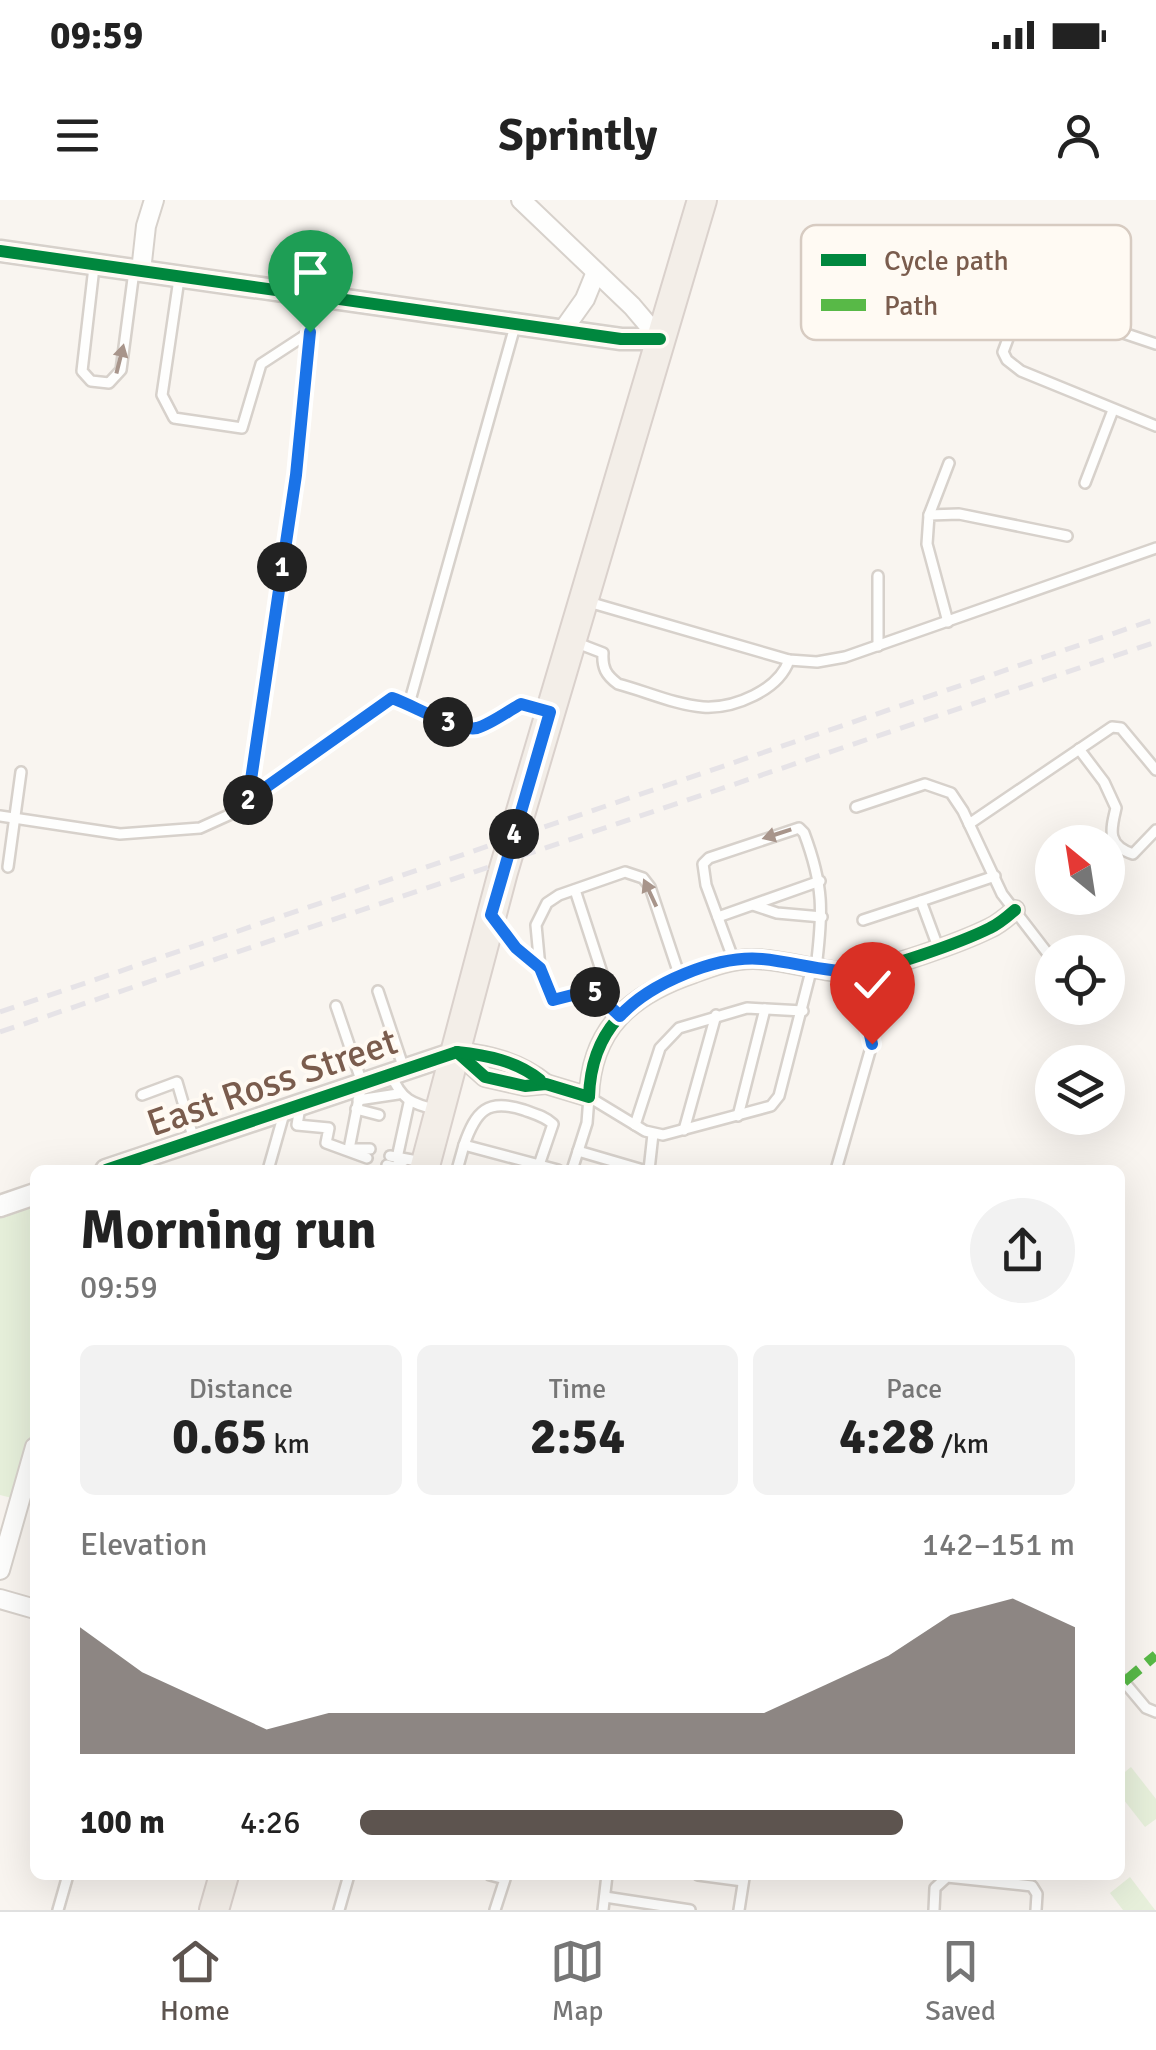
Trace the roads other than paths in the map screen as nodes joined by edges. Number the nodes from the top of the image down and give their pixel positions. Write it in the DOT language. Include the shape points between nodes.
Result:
graph roads {
  1 [pos="154,200"];
  2 [pos="520,200"];
  3 [pos="702,200"];
  4 [pos="0,251"];
  5 [pos="94,264"];
  6 [pos="138,270"];
  7 [pos="596,272"];
  8 [pos="179,276"];
  9 [pos="313,295"];
  10 [pos="516,324"];
  11 [pos="564,330"];
  12 [pos="310,332"];
  13 [pos="1131,335"];
  14 [pos="660,339"];
  15 [pos="1007,340"];
  16 [pos="1156,344"];
  17 [pos="1113,410"];
  18 [pos="1156,426"];
  19 [pos="950,463"];
  20 [pos="1086,483"];
  21 [pos="929,515"];
  22 [pos="1066,536"];
  23 [pos="1156,548"];
  24 [pos="878,576"];
  25 [pos="582,600"];
  26 [pos="948,622"];
  27 [pos="570,641"];
  28 [pos="878,646"];
  29 [pos="789,660"];
  30 [pos="409,704"];
  31 [pos="550,712"];
  32 [pos="1079,749"];
  33 [pos="1156,770"];
  34 [pos="21,772"];
  35 [pos="248,800"];
  36 [pos="856,807"];
  37 [pos="0,816"];
  38 [pos="14,818"];
  39 [pos="970,824"];
  40 [pos="1156,830"];
  41 [pos="8,867"];
  42 [pos="994,876"];
  43 [pos="820,882"];
  44 [pos="575,890"];
  45 [pos="921,901"];
  46 [pos="753,905"];
  47 [pos="1015,910"];
  48 [pos="491,915"];
  49 [pos="718,917"];
  50 [pos="822,918"];
  51 [pos="863,920"];
  52 [pos="1035,936"];
  53 [pos="938,947"];
  54 [pos="734,961"];
  55 [pos="814,967"];
  56 [pos="540,968"];
  57 [pos="856,972"];
  58 [pos="680,978"];
  59 [pos="592,990"];
  60 [pos="378,991"];
  61 [pos="336,1006"];
  62 [pos="765,1009"];
  63 [pos="803,1011"];
  64 [pos="716,1015"];
  65 [pos="620,1016"];
  66 [pos="457,1052"];
  67 [pos="398,1079"];
  68 [pos="142,1094"];
  69 [pos="590,1097"];
  70 [pos="359,1098"];
  71 [pos="410,1103"];
  72 [pos="293,1107"];
  73 [pos="440,1111"];
  74 [pos="379,1115"];
  75 [pos="738,1116"];
  76 [pos="635,1125"];
  77 [pos="684,1130"];
  78 [pos="654,1134"];
  79 [pos="194,1140"];
  80 [pos="464,1145"];
  81 [pos="349,1150"];
  82 [pos="578,1151"];
  83 [pos="369,1154"];
  84 [pos="405,1162"];
  85 [pos="122,1165"];
  86 [pos="270,1165"];
  87 [pos="458,1165"];
  88 [pos="539,1165"];
  89 [pos="574,1165"];
  90 [pos="628,1165"];
  91 [pos="647,1165"];
  92 [pos="837,1165"];
  93 [pos="30,1196"];
  94 [pos="0,1206"];
  95 [pos="30,1464"];
  96 [pos="0,1570"];
  97 [pos="0,1600"];
  98 [pos="30,1608"];
  99 [pos="1125,1685"];
  100 [pos="1156,1712"];
  101 [pos="67,1880"];
  102 [pos="223,1880"];
  103 [pos="348,1880"];
  104 [pos="505,1880"];
  105 [pos="606,1880"];
  106 [pos="744,1880"];
  107 [pos="944,1880"];
  108 [pos="976,1880"];
  109 [pos="604,1897"];
  110 [pos="58,1910"];
  111 [pos="214,1910"];
  112 [pos="339,1910"];
  113 [pos="494,1910"];
  114 [pos="603,1910"];
  115 [pos="690,1910"];
  116 [pos="739,1910"];
  117 [pos="934,1910"];
  118 [pos="1036,1910"];
  1 -- 6 [label="street"];
  2 -- 7 [label="street"];
  3 -- 14 [label="main road"];
  4 -- 5 [label="street"];
  5 -- 6 [label="street"];
  5 -- 6 [label="lane, one-way" via="82,371 91,381 109,383 121,370"];
  6 -- 8 [label="street"];
  7 -- 11 [label="street"];
  7 -- 14 [label="street"];
  8 -- 9 [label="street"];
  8 -- 12 [label="lane" via="162,395 174,418 242,428 261,364"];
  9 -- 10 [label="street"];
  9 -- 12 [label="lane"];
  10 -- 11 [label="street"];
  10 -- 30 [label="lane"];
  11 -- 14 [label="street"];
  12 -- 35 [label="lane"];
  13 -- 16 [label="lane"];
  14 -- 25 [label="main road"];
  15 -- 17 [label="lane" via="1003,352 1021,371"];
  17 -- 18 [label="lane"];
  17 -- 20 [label="lane"];
  19 -- 21 [label="lane"];
  21 -- 22 [label="lane" via="959,514"];
  21 -- 26 [label="lane" via="927,544"];
  23 -- 26 [label="lane"];
  24 -- 28 [label="lane"];
  25 -- 27 [label="main road"];
  25 -- 29 [label="lane"];
  26 -- 28 [label="lane"];
  27 -- 29 [label="lane" via="604,652 602,664 618,684 703,707 760,693"];
  27 -- 31 [label="main road"];
  28 -- 29 [label="lane" via="832,661"];
  30 -- 31 [label="lane" via="475,728 521,704"];
  30 -- 35 [label="lane" via="392,698"];
  31 -- 48 [label="main road"];
  32 -- 33 [label="lane" via="1116,726"];
  32 -- 39 [label="lane"];
  32 -- 40 [label="lane" via="1116,808 1110,832 1126,852 1139,850"];
  34 -- 38 [label="lane"];
  35 -- 38 [label="lane" via="200,828 120,834"];
  36 -- 39 [label="lane" via="925,784 951,793"];
  37 -- 38 [label="lane"];
  38 -- 41 [label="lane"];
  39 -- 42 [label="lane"];
  42 -- 45 [label="lane"];
  42 -- 47 [label="lane"];
  43 -- 46 [label="lane"];
  43 -- 49 [label="lane, one-way" via="804,833 791,828 703,864"];
  43 -- 50 [label="lane"];
  44 -- 56 [label="lane" via="539,913"];
  58 -- 44 [label="lane, one-way" via="643,878 625,872"];
  44 -- 59 [label="lane" via="603,976"];
  45 -- 51 [label="lane"];
  45 -- 53 [label="lane"];
  46 -- 49 [label="lane"];
  46 -- 50 [label="lane"];
  47 -- 52 [label="lane"];
  47 -- 53 [label="street" via="987,930"];
  48 -- 56 [label="lane"];
  48 -- 66 [label="main road"];
  49 -- 54 [label="lane"];
  50 -- 55 [label="lane"];
  53 -- 57 [label="street"];
  54 -- 55 [label="street"];
  54 -- 58 [label="street"];
  55 -- 57 [label="street"];
  55 -- 63 [label="lane"];
  56 -- 59 [label="lane" via="553,1000"];
  57 -- 92 [label="lane" via="872,1044"];
  58 -- 65 [label="street" via="642,995"];
  59 -- 65 [label="lane"];
  60 -- 67 [label="lane"];
  61 -- 70 [label="lane"];
  62 -- 63 [label="lane"];
  62 -- 64 [label="lane"];
  62 -- 75 [label="lane"];
  63 -- 75 [label="lane" via="776,1101"];
  64 -- 76 [label="lane" via="667,1038"];
  64 -- 77 [label="lane"];
  65 -- 69 [label="street" via="592,1062"];
  66 -- 67 [label="street, East Ross Street"];
  66 -- 69 [label="street" via="485,1076"];
  66 -- 73 [label="main road"];
  67 -- 70 [label="street, East Ross Street"];
  67 -- 71 [label="lane"];
  68 -- 79 [label="lane" via="177,1082"];
  69 -- 76 [label="lane"];
  69 -- 82 [label="lane"];
  70 -- 72 [label="street, East Ross Street"];
  70 -- 74 [label="lane"];
  70 -- 81 [label="lane"];
  71 -- 73 [label="lane"];
  71 -- 84 [label="lane" via="402,1119"];
  72 -- 79 [label="street, East Ross Street"];
  72 -- 81 [label="lane" via="297,1124 329,1128 326,1143"];
  72 -- 86 [label="lane"];
  73 -- 84 [label="main road"];
  75 -- 77 [label="lane"];
  76 -- 78 [label="lane"];
  77 -- 78 [label="lane"];
  78 -- 91 [label="lane"];
  79 -- 85 [label="street, East Ross Street"];
  80 -- 87 [label="lane"];
  80 -- 88 [label="lane"];
  80 -- 88 [label="lane" via="472,1121 504,1104 553,1124"];
  81 -- 83 [label="lane"];
  82 -- 89 [label="lane"];
  82 -- 90 [label="lane"];
  93 -- 94 [label="street"];
  95 -- 96 [label="street"];
  97 -- 98 [label="street"];
  99 -- 100 [label="lane"];
  101 -- 110 [label="lane"];
  102 -- 111 [label="main road"];
  103 -- 112 [label="lane"];
  104 -- 113 [label="lane"];
  105 -- 109 [label="lane"];
  106 -- 116 [label="lane"];
  107 -- 117 [label="lane" via="934,1888"];
  108 -- 118 [label="lane" via="1032,1886"];
  109 -- 114 [label="lane"];
  109 -- 115 [label="lane"];
}
